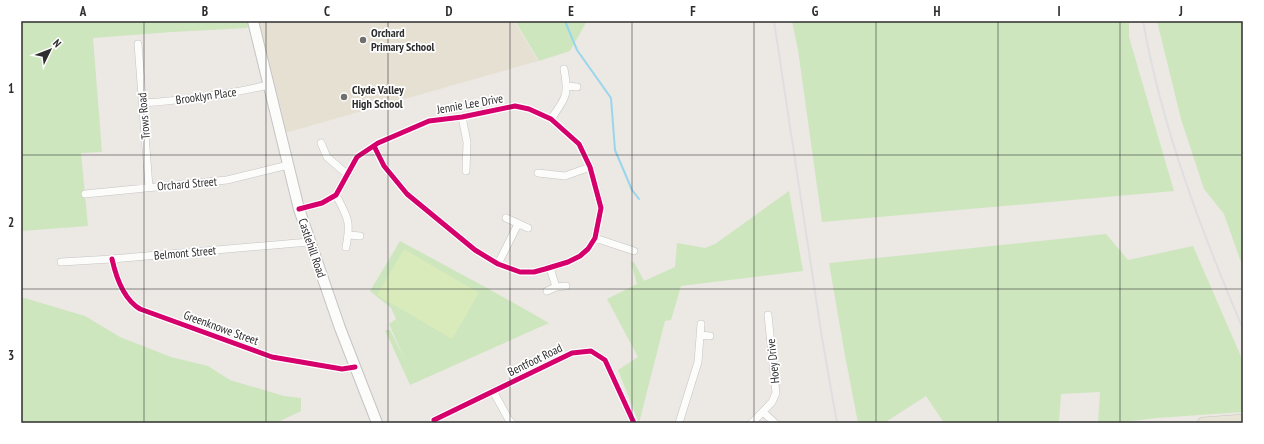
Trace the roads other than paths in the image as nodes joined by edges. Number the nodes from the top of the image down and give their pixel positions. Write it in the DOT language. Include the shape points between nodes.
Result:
graph roads {
  1 [pos="253,21"];
  2 [pos="138,44"];
  3 [pos="564,69"];
  4 [pos="268,85"];
  5 [pos="567,86"];
  6 [pos="577,87"];
  7 [pos="142,103"];
  8 [pos="462,117"];
  9 [pos="551,119"];
  10 [pos="321,143"];
  11 [pos="374,146"];
  12 [pos="288,166"];
  13 [pos="590,167"];
  14 [pos="466,171"];
  15 [pos="538,173"];
  16 [pos="348,175"];
  17 [pos="149,187"];
  18 [pos="85,194"];
  19 [pos="336,195"];
  20 [pos="299,210"];
  21 [pos="506,218"];
  22 [pos="518,224"];
  23 [pos="528,228"];
  24 [pos="349,235"];
  25 [pos="360,236"];
  26 [pos="595,238"];
  27 [pos="309,242"];
  28 [pos="346,248"];
  29 [pos="634,251"];
  30 [pos="112,259"];
  31 [pos="61,262"];
  32 [pos="498,264"];
  33 [pos="550,268"];
  34 [pos="566,286"];
  35 [pos="556,287"];
  36 [pos="547,291"];
  37 [pos="768,315"];
  38 [pos="701,324"];
  39 [pos="700,335"];
  40 [pos="710,336"];
  41 [pos="355,367"];
  42 [pos="493,391"];
  43 [pos="763,412"];
  44 [pos="434,420"];
  45 [pos="1243,420"];
  46 [pos="377,423"];
  47 [pos="512,423"];
  48 [pos="634,423"];
  49 [pos="679,423"];
  50 [pos="752,423"];
  51 [pos="774,423"];
  52 [pos="1203,423"];
  1 -- 4 [label="main road, Castlehill Road"];
  2 -- 7 [label="street, Trows Road"];
  3 -- 5 [label="street"];
  4 -- 7 [label="street, Brooklyn Place" via="196,99"];
  4 -- 12 [label="main road, Castlehill Road"];
  5 -- 6 [label="street"];
  5 -- 9 [label="street" via="564,101"];
  7 -- 17 [label="street, Trows Road"];
  8 -- 9 [label="street, Jennie Lee Drive" via="516,106"];
  8 -- 11 [label="street, Jennie Lee Drive" via="429,121"];
  8 -- 14 [label="street" via="466,142"];
  9 -- 13 [label="street, Jennie Lee Drive" via="579,144"];
  10 -- 16 [label="street" via="327,157"];
  11 -- 16 [label="street, Jennie Lee Drive" via="357,157"];
  11 -- 32 [label="street, Jennie Lee Drive" via="384,166 407,194 475,250"];
  12 -- 17 [label="street, Orchard Street" via="227,180"];
  12 -- 20 [label="main road, Castlehill Road"];
  13 -- 15 [label="street" via="565,176"];
  13 -- 26 [label="street, Jennie Lee Drive" via="601,208"];
  16 -- 19 [label="street, Jennie Lee Drive"];
  17 -- 18 [label="street, Orchard Street"];
  19 -- 20 [label="street" via="322,203"];
  19 -- 24 [label="street" via="347,217"];
  20 -- 27 [label="main road, Castlehill Road"];
  21 -- 22 [label="street"];
  22 -- 23 [label="street"];
  22 -- 32 [label="street"];
  24 -- 25 [label="street"];
  24 -- 28 [label="street"];
  26 -- 29 [label="street"];
  26 -- 33 [label="street, Jennie Lee Drive" via="580,256"];
  27 -- 30 [label="street, Belmont Street"];
  27 -- 41 [label="main road, Castlehill Road"];
  30 -- 31 [label="street, Belmont Street"];
  30 -- 41 [label="street, Greenknowe Street" via="117,279 134,306 140,309 272,356 342,369"];
  32 -- 33 [label="street, Jennie Lee Drive" via="520,272"];
  33 -- 35 [label="street"];
  34 -- 35 [label="street"];
  35 -- 36 [label="street"];
  37 -- 43 [label="street, Hoey Drive" via="776,393"];
  38 -- 39 [label="street"];
  39 -- 40 [label="street"];
  39 -- 49 [label="street" via="698,362"];
  41 -- 46 [label="main road, Castlehill Road"];
  42 -- 44 [label="street, Bentfoot Road"];
  42 -- 47 [label="street"];
  42 -- 48 [label="street, Bentfoot Road" via="572,353 591,351 605,360"];
  43 -- 50 [label="street, Hoey Drive"];
  43 -- 51 [label="street"];
  45 -- 52 [label="main road"];
}
